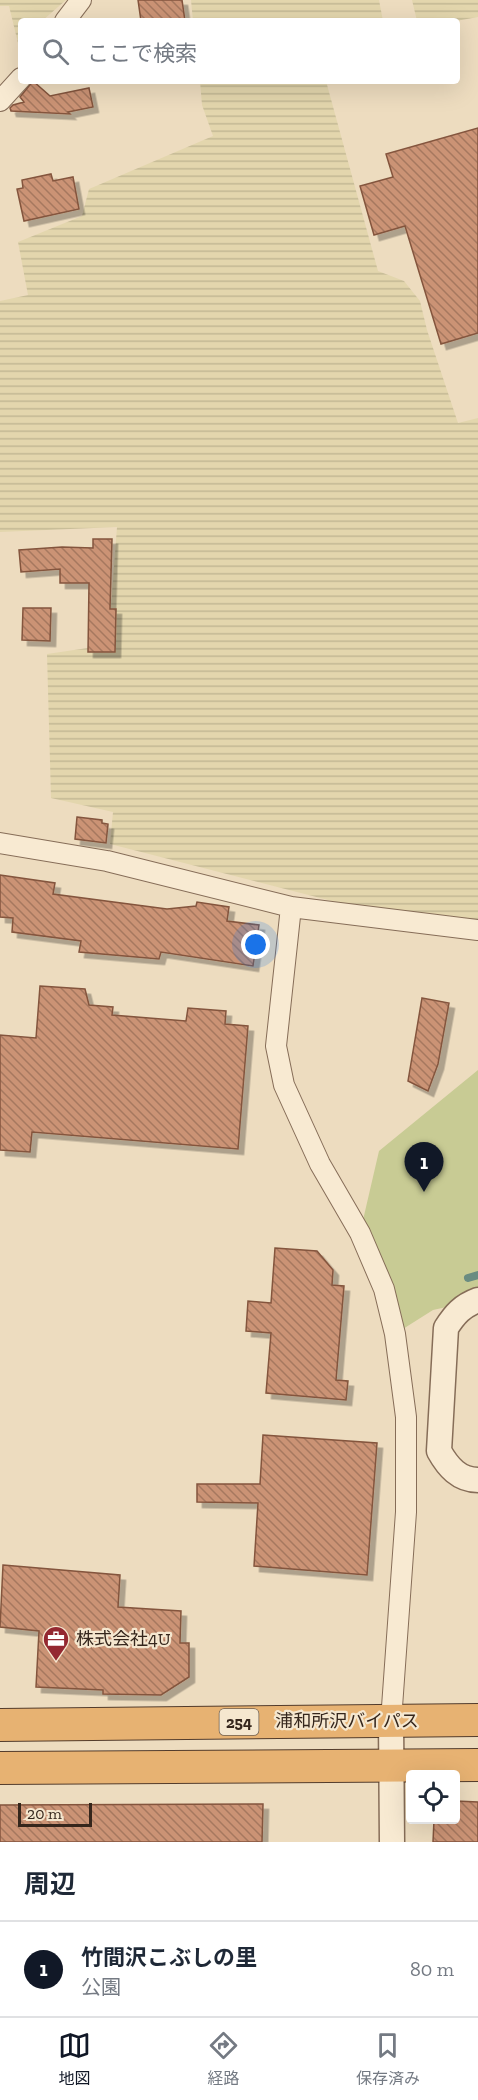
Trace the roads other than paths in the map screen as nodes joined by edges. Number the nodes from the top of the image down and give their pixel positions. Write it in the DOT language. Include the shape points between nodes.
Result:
graph roads {
  1 [pos="81,0"];
  2 [pos="66,18"];
  3 [pos="18,81"];
  4 [pos="0,101"];
  5 [pos="0,843"];
  6 [pos="291,907"];
  7 [pos="478,930"];
  8 [pos="478,1300"];
  9 [pos="478,1480"];
  10 [pos="478,1720"];
  11 [pos="391,1721"];
  12 [pos="0,1725"];
  13 [pos="478,1764"];
  14 [pos="391,1765"];
  15 [pos="0,1768"];
  16 [pos="392,1842"];
  1 -- 2 [label="street"];
  3 -- 4 [label="street"];
  5 -- 6 [label="street" via="107,861"];
  6 -- 7 [label="street"];
  6 -- 11 [label="street" via="276,1046 284,1085 320,1164 360,1233 384,1290 393,1323 406,1417 406,1512"];
  8 -- 9 [label="street" via="454,1315 446,1328 439,1451 449,1468 469,1480"];
  10 -- 11 [label="highway, 浦和所沢バイパス / 254"];
  11 -- 12 [label="highway, 浦和所沢バイパス / 254"];
  11 -- 14 [label="street"];
  13 -- 14 [label="highway"];
  14 -- 15 [label="highway"];
  14 -- 16 [label="street"];
}
